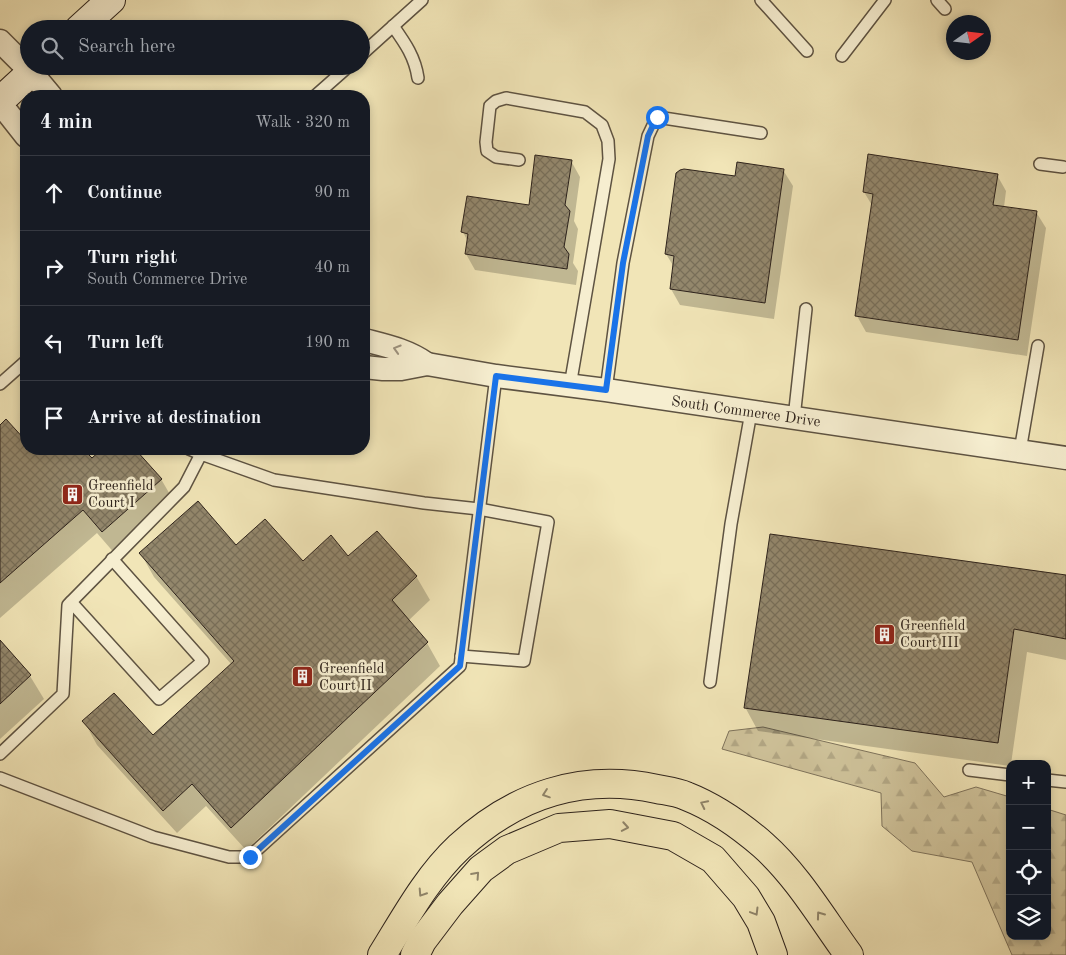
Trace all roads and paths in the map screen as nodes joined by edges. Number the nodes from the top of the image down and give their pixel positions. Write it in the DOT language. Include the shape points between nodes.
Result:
graph roads {
  1 [pos="111,0"];
  2 [pos="422,0"];
  3 [pos="761,0"];
  4 [pos="885,0"];
  5 [pos="937,0"];
  6 [pos="945,9"];
  7 [pos="89,20"];
  8 [pos="394,26"];
  9 [pos="0,41"];
  10 [pos="370,47"];
  11 [pos="807,51"];
  12 [pos="842,56"];
  13 [pos="20,57"];
  14 [pos="28,75"];
  15 [pos="38,75"];
  16 [pos="338,75"];
  17 [pos="418,78"];
  18 [pos="47,90"];
  19 [pos="322,90"];
  20 [pos="0,102"];
  21 [pos="20,128"];
  22 [pos="761,133"];
  23 [pos="519,160"];
  24 [pos="1040,164"];
  25 [pos="1063,167"];
  26 [pos="806,309"];
  27 [pos="370,342"];
  28 [pos="1038,346"];
  29 [pos="427,364"];
  30 [pos="20,366"];
  31 [pos="370,368"];
  32 [pos="496,376"];
  33 [pos="0,384"];
  34 [pos="570,386"];
  35 [pos="606,390"];
  36 [pos="751,412"];
  37 [pos="794,418"];
  38 [pos="1020,451"];
  39 [pos="200,455"];
  40 [pos="212,455"];
  41 [pos="1066,458"];
  42 [pos="479,509"];
  43 [pos="112,559"];
  44 [pos="71,602"];
  45 [pos="462,656"];
  46 [pos="710,682"];
  47 [pos="0,754"];
  48 [pos="969,770"];
  49 [pos="1006,775"];
  50 [pos="0,778"];
  51 [pos="1051,780"];
  52 [pos="1066,782"];
  53 [pos="382,955"];
  54 [pos="415,955"];
  55 [pos="773,955"];
  56 [pos="849,955"];
  1 -- 7 [label="main road"];
  2 -- 8 [label="lane"];
  3 -- 11 [label="lane"];
  4 -- 12 [label="lane"];
  5 -- 6 [label="lane"];
  8 -- 10 [label="lane"];
  8 -- 17 [label="lane" via="411,53"];
  9 -- 13 [label="street"];
  14 -- 20 [label="main road"];
  15 -- 18 [label="street"];
  16 -- 19 [label="lane"];
  20 -- 21 [label="street"];
  22 -- 35 [label="lane" via="657,117 648,136 623,263"];
  23 -- 34 [label="lane" via="496,157 487,151 490,106 506,98 585,112 602,125 608,141 609,159"];
  24 -- 25 [label="lane"];
  26 -- 37 [label="lane"];
  29 -- 27 [label="street, South Commerce Drive, one-way" via="402,350"];
  28 -- 38 [label="lane"];
  29 -- 31 [label="street, South Commerce Drive" via="401,369"];
  29 -- 32 [label="street, South Commerce Drive"];
  30 -- 33 [label="lane"];
  32 -- 34 [label="street, South Commerce Drive"];
  32 -- 42 [label="lane"];
  34 -- 35 [label="street, South Commerce Drive"];
  35 -- 36 [label="street, South Commerce Drive"];
  36 -- 37 [label="street, South Commerce Drive"];
  36 -- 46 [label="lane" via="731,524"];
  37 -- 38 [label="street, South Commerce Drive"];
  38 -- 41 [label="street, South Commerce Drive"];
  39 -- 43 [label="lane" via="184,487"];
  40 -- 42 [label="lane" via="274,480"];
  42 -- 45 [label="lane"];
  42 -- 45 [label="lane" via="548,522 524,661"];
  43 -- 44 [label="lane"];
  43 -- 44 [label="lane" via="203,660 159,699"];
  44 -- 47 [label="lane" via="68,605 63,694"];
  45 -- 50 [label="lane" via="460,666 250,857 229,857 153,837"];
  48 -- 49 [label="lane"];
  51 -- 52 [label="lane"];
  56 -- 53 [label="highway, one-way" via="794,879 764,846 740,826 684,795 643,786 611,784 586,784 556,790 524,802 478,830 432,878"];
  54 -- 55 [label="highway, one-way" via="450,904 481,869 507,850 559,828 610,824 673,836 713,859 746,897 761,922"];
}
